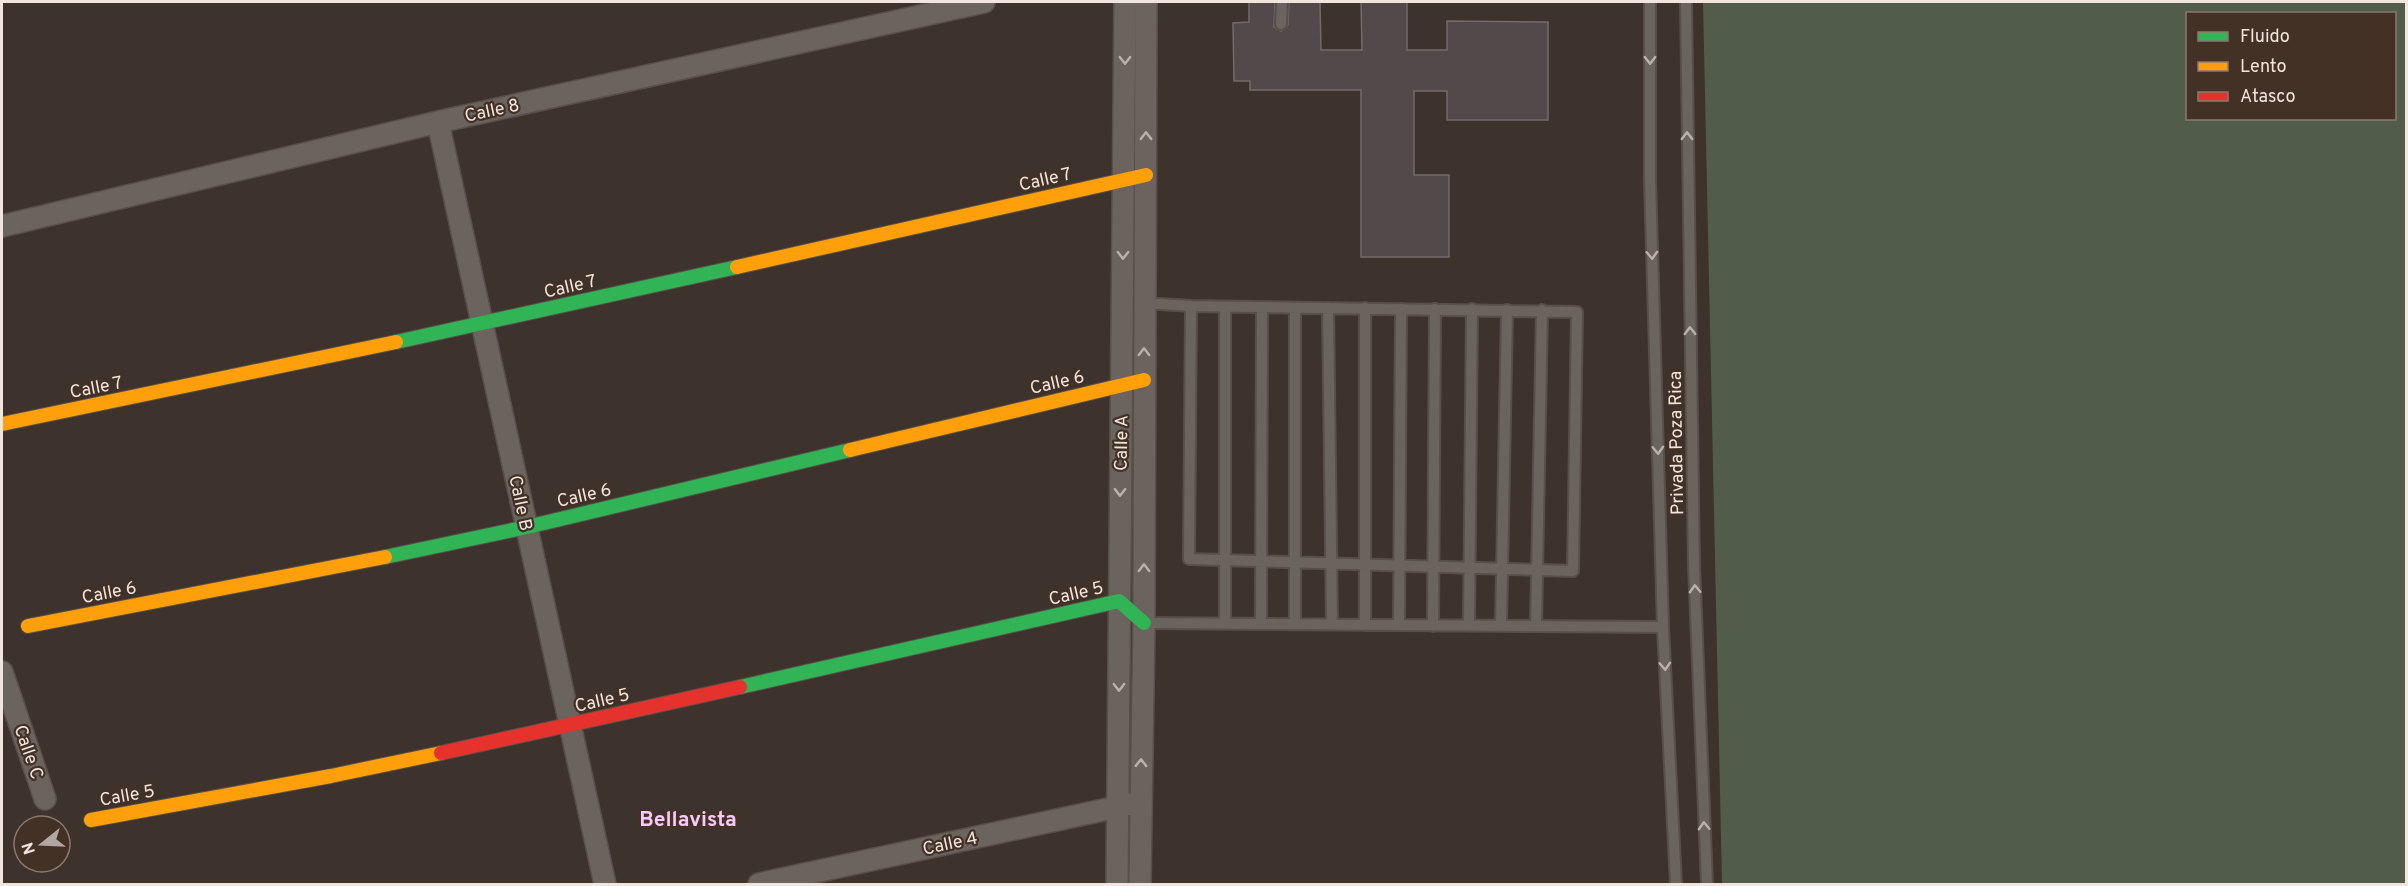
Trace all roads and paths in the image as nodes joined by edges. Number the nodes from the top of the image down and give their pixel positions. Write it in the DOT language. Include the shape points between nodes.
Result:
graph roads {
  1 [pos="984,2"];
  2 [pos="1125,2"];
  3 [pos="1146,2"];
  4 [pos="1282,2"];
  5 [pos="1650,2"];
  6 [pos="1686,2"];
  7 [pos="1281,24"];
  8 [pos="438,122"];
  9 [pos="1146,175"];
  10 [pos="1124,180"];
  11 [pos="2,226"];
  12 [pos="1123,302"];
  13 [pos="1144,303"];
  14 [pos="1191,306"];
  15 [pos="1225,307"];
  16 [pos="1262,307"];
  17 [pos="1295,308"];
  18 [pos="1328,308"];
  19 [pos="1365,308"];
  20 [pos="1401,309"];
  21 [pos="1435,309"];
  22 [pos="1472,309"];
  23 [pos="1507,310"];
  24 [pos="1542,310"];
  25 [pos="482,324"];
  26 [pos="1144,380"];
  27 [pos="1122,385"];
  28 [pos="2,424"];
  29 [pos="527,527"];
  30 [pos="1225,559"];
  31 [pos="1262,560"];
  32 [pos="1294,561"];
  33 [pos="1331,563"];
  34 [pos="1364,563"];
  35 [pos="1400,566"];
  36 [pos="1434,566"];
  37 [pos="1471,566"];
  38 [pos="1504,569"];
  39 [pos="1538,569"];
  40 [pos="1119,602"];
  41 [pos="1143,622"];
  42 [pos="1225,623"];
  43 [pos="1261,623"];
  44 [pos="1295,624"];
  45 [pos="1332,624"];
  46 [pos="1365,625"];
  47 [pos="1399,625"];
  48 [pos="28,626"];
  49 [pos="1433,626"];
  50 [pos="1469,626"];
  51 [pos="1501,626"];
  52 [pos="1536,626"];
  53 [pos="1663,627"];
  54 [pos="2,672"];
  55 [pos="570,726"];
  56 [pos="45,799"];
  57 [pos="1141,802"];
  58 [pos="1118,806"];
  59 [pos="91,820"];
  60 [pos="605,885"];
  61 [pos="759,885"];
  62 [pos="1117,885"];
  63 [pos="1140,885"];
  64 [pos="1676,885"];
  65 [pos="1707,885"];
  1 -- 8 [label="street, Calle 8"];
  2 -- 10 [label="street, Calle A, one-way"];
  9 -- 3 [label="street, Calle A, one-way"];
  4 -- 7 [label="lane"];
  5 -- 53 [label="lane, one-way" via="1650,180"];
  65 -- 6 [label="lane, Privada Poza Rica, one-way" via="1694,553"];
  8 -- 11 [label="street, Calle 8"];
  8 -- 25 [label="street, Calle B"];
  9 -- 10 [label="street, Calle 7"];
  9 -- 13 [label="street, Calle A"];
  10 -- 12 [label="street, Calle A, one-way"];
  10 -- 25 [label="street, Calle 7"];
  12 -- 13 [label="lane"];
  12 -- 27 [label="street, Calle A"];
  13 -- 14 [label="lane"];
  26 -- 13 [label="street, Calle A, one-way"];
  14 -- 15 [label="lane"];
  14 -- 30 [label="lane" via="1189,559"];
  15 -- 16 [label="lane"];
  15 -- 30 [label="lane"];
  16 -- 17 [label="lane"];
  16 -- 31 [label="lane"];
  17 -- 18 [label="lane"];
  17 -- 32 [label="lane"];
  18 -- 19 [label="lane"];
  18 -- 33 [label="lane"];
  19 -- 20 [label="lane"];
  19 -- 34 [label="lane"];
  20 -- 21 [label="lane"];
  20 -- 35 [label="lane"];
  21 -- 22 [label="lane"];
  21 -- 36 [label="lane"];
  22 -- 23 [label="lane"];
  22 -- 37 [label="lane"];
  23 -- 24 [label="lane"];
  23 -- 38 [label="lane"];
  24 -- 39 [label="lane"];
  24 -- 39 [label="lane" via="1577,312 1573,570"];
  25 -- 28 [label="street, Calle 7"];
  25 -- 29 [label="street, Calle B"];
  26 -- 27 [label="street, Calle 6"];
  41 -- 26 [label="street, Calle A, one-way"];
  27 -- 29 [label="street, Calle 6"];
  27 -- 40 [label="street, Calle A, one-way"];
  29 -- 48 [label="street, Calle 6"];
  29 -- 55 [label="street, Calle B"];
  30 -- 31 [label="lane"];
  30 -- 42 [label="lane"];
  31 -- 32 [label="lane"];
  31 -- 43 [label="lane"];
  32 -- 33 [label="lane"];
  32 -- 44 [label="lane"];
  33 -- 34 [label="lane"];
  33 -- 45 [label="lane"];
  34 -- 35 [label="lane"];
  34 -- 46 [label="lane"];
  35 -- 36 [label="lane"];
  35 -- 47 [label="lane"];
  36 -- 37 [label="lane"];
  36 -- 49 [label="lane"];
  37 -- 38 [label="lane"];
  37 -- 50 [label="lane"];
  38 -- 39 [label="lane"];
  38 -- 51 [label="lane"];
  39 -- 52 [label="lane"];
  40 -- 41 [label="street"];
  40 -- 55 [label="street, Calle 5"];
  40 -- 58 [label="street, Calle A, one-way"];
  41 -- 42 [label="lane"];
  57 -- 41 [label="street, Calle A, one-way"];
  42 -- 43 [label="lane"];
  43 -- 44 [label="lane"];
  44 -- 45 [label="lane"];
  45 -- 46 [label="lane"];
  46 -- 47 [label="lane"];
  47 -- 49 [label="lane"];
  49 -- 50 [label="lane"];
  50 -- 51 [label="lane"];
  51 -- 52 [label="lane"];
  52 -- 53 [label="lane"];
  53 -- 64 [label="lane, one-way"];
  54 -- 56 [label="street, Calle C"];
  55 -- 59 [label="street, Calle 5" via="331,776"];
  55 -- 60 [label="street, Calle B"];
  57 -- 58 [label="street, Calle 4"];
  57 -- 63 [label="street, Calle A"];
  58 -- 61 [label="street, Calle 4"];
  58 -- 62 [label="street, Calle A"];
}
